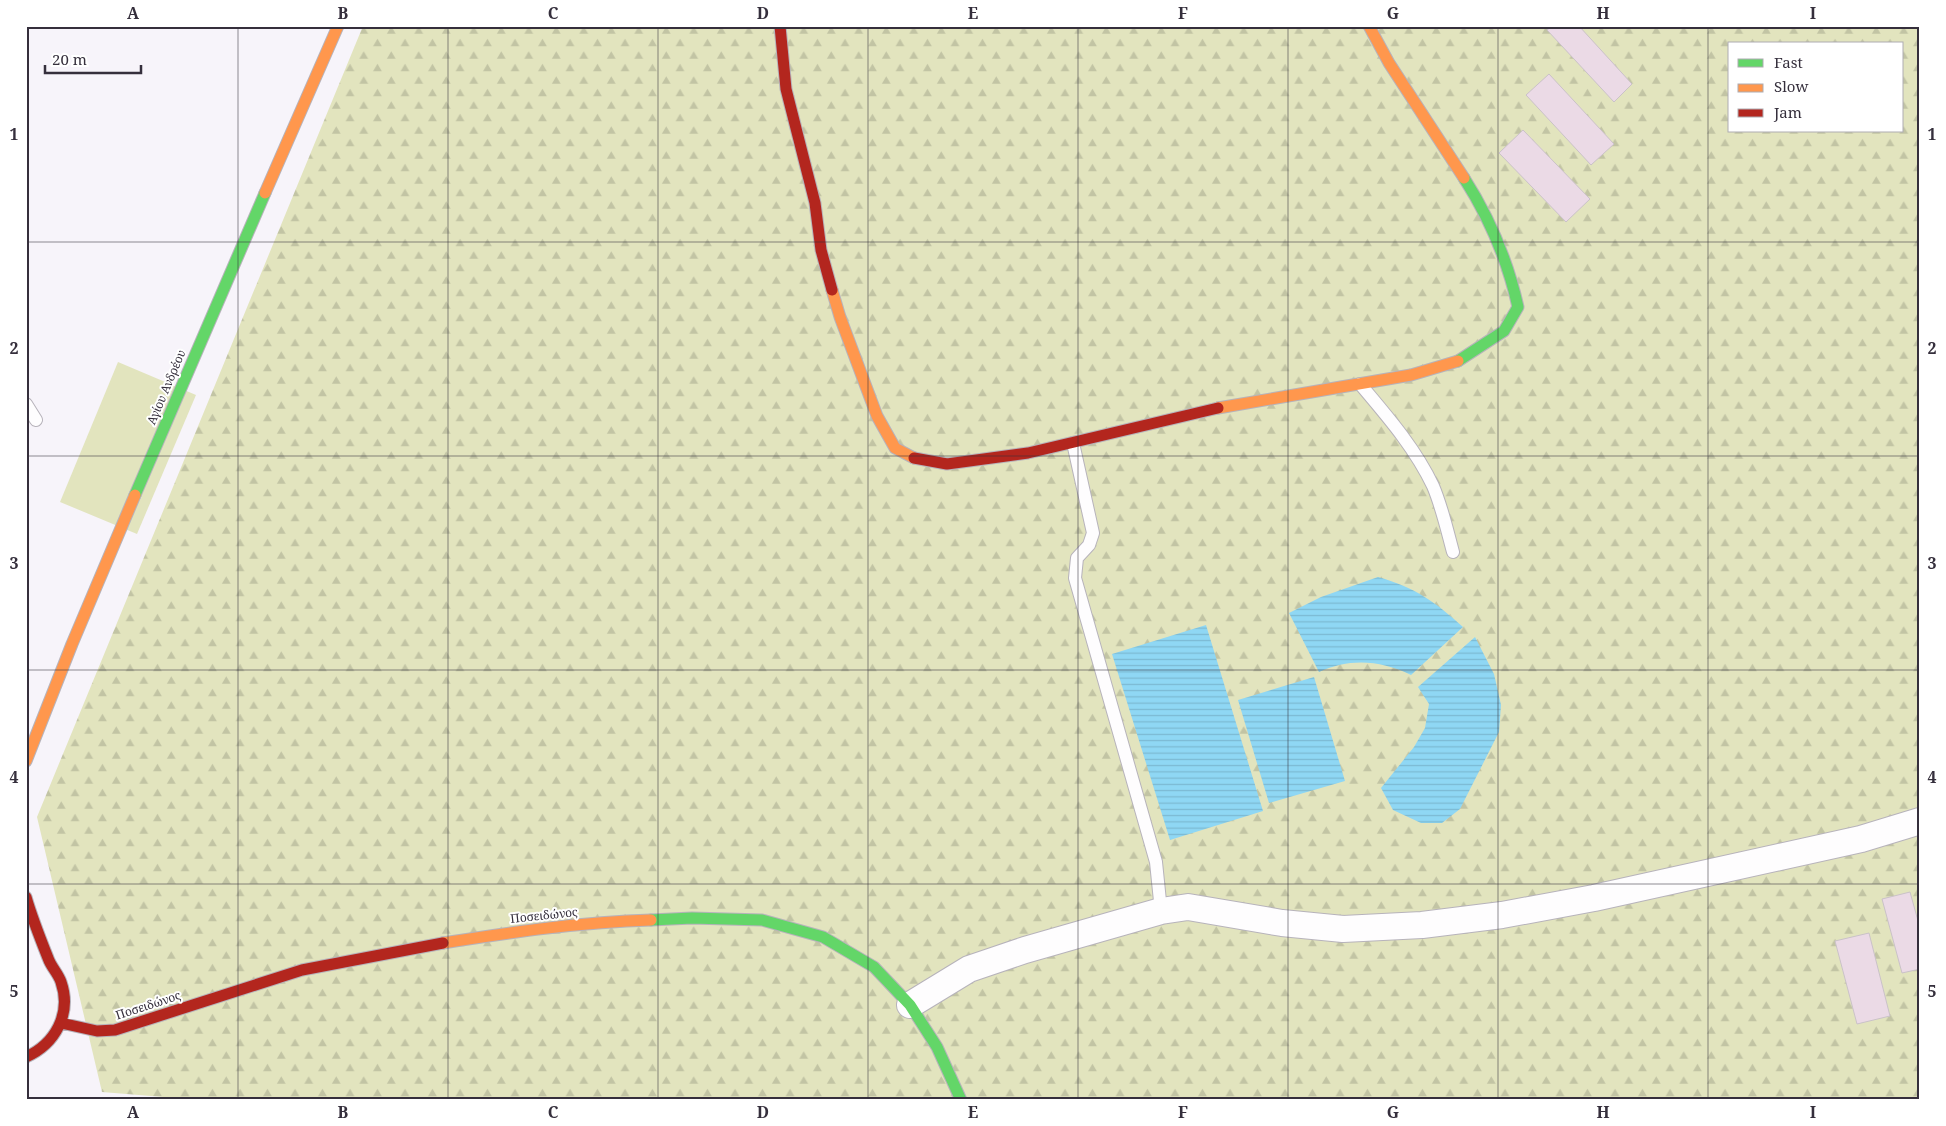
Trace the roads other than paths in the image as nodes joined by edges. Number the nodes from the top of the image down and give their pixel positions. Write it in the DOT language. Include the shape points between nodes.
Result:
graph roads {
  1 [pos="338,26"];
  2 [pos="780,26"];
  3 [pos="1369,26"];
  4 [pos="1360,384"];
  5 [pos="26,404"];
  6 [pos="36,420"];
  7 [pos="1073,442"];
  8 [pos="1453,552"];
  9 [pos="26,761"];
  10 [pos="1920,821"];
  11 [pos="26,897"];
  12 [pos="1161,910"];
  13 [pos="31,952"];
  14 [pos="50,965"];
  15 [pos="910,1005"];
  16 [pos="61,1023"];
  17 [pos="26,1057"];
  18 [pos="961,1100"];
  1 -- 9 [label="street, Αγίου Ανδρέου" via="189,367"];
  2 -- 7 [label="street" via="786,89 815,203 821,250 840,317 877,416 895,448 917,460 947,464 1028,453"];
  3 -- 4 [label="street" via="1389,63 1479,202 1511,275 1518,307 1504,331 1460,361 1411,375"];
  4 -- 7 [label="street" via="1227,406"];
  4 -- 8 [label="lane" via="1404,436 1433,486"];
  5 -- 6 [label="lane"];
  7 -- 12 [label="lane" via="1093,534 1077,558 1075,578 1156,862"];
  10 -- 12 [label="street" via="1861,839 1594,898 1502,915 1422,925 1343,929 1282,923 1188,907"];
  11 -- 14 [label="street"];
  12 -- 15 [label="street" via="969,969"];
  13 -- 14 [label="street"];
  14 -- 16 [label="street" via="60,981 64,999"];
  15 -- 16 [label="street, Ποσειδώνος" via="874,968 823,937 762,920 692,918 616,921 410,948 302,970 115,1030 97,1031"];
  15 -- 18 [label="street, Ποσειδώνος" via="937,1047"];
  16 -- 17 [label="street" via="47,1045"];
}
